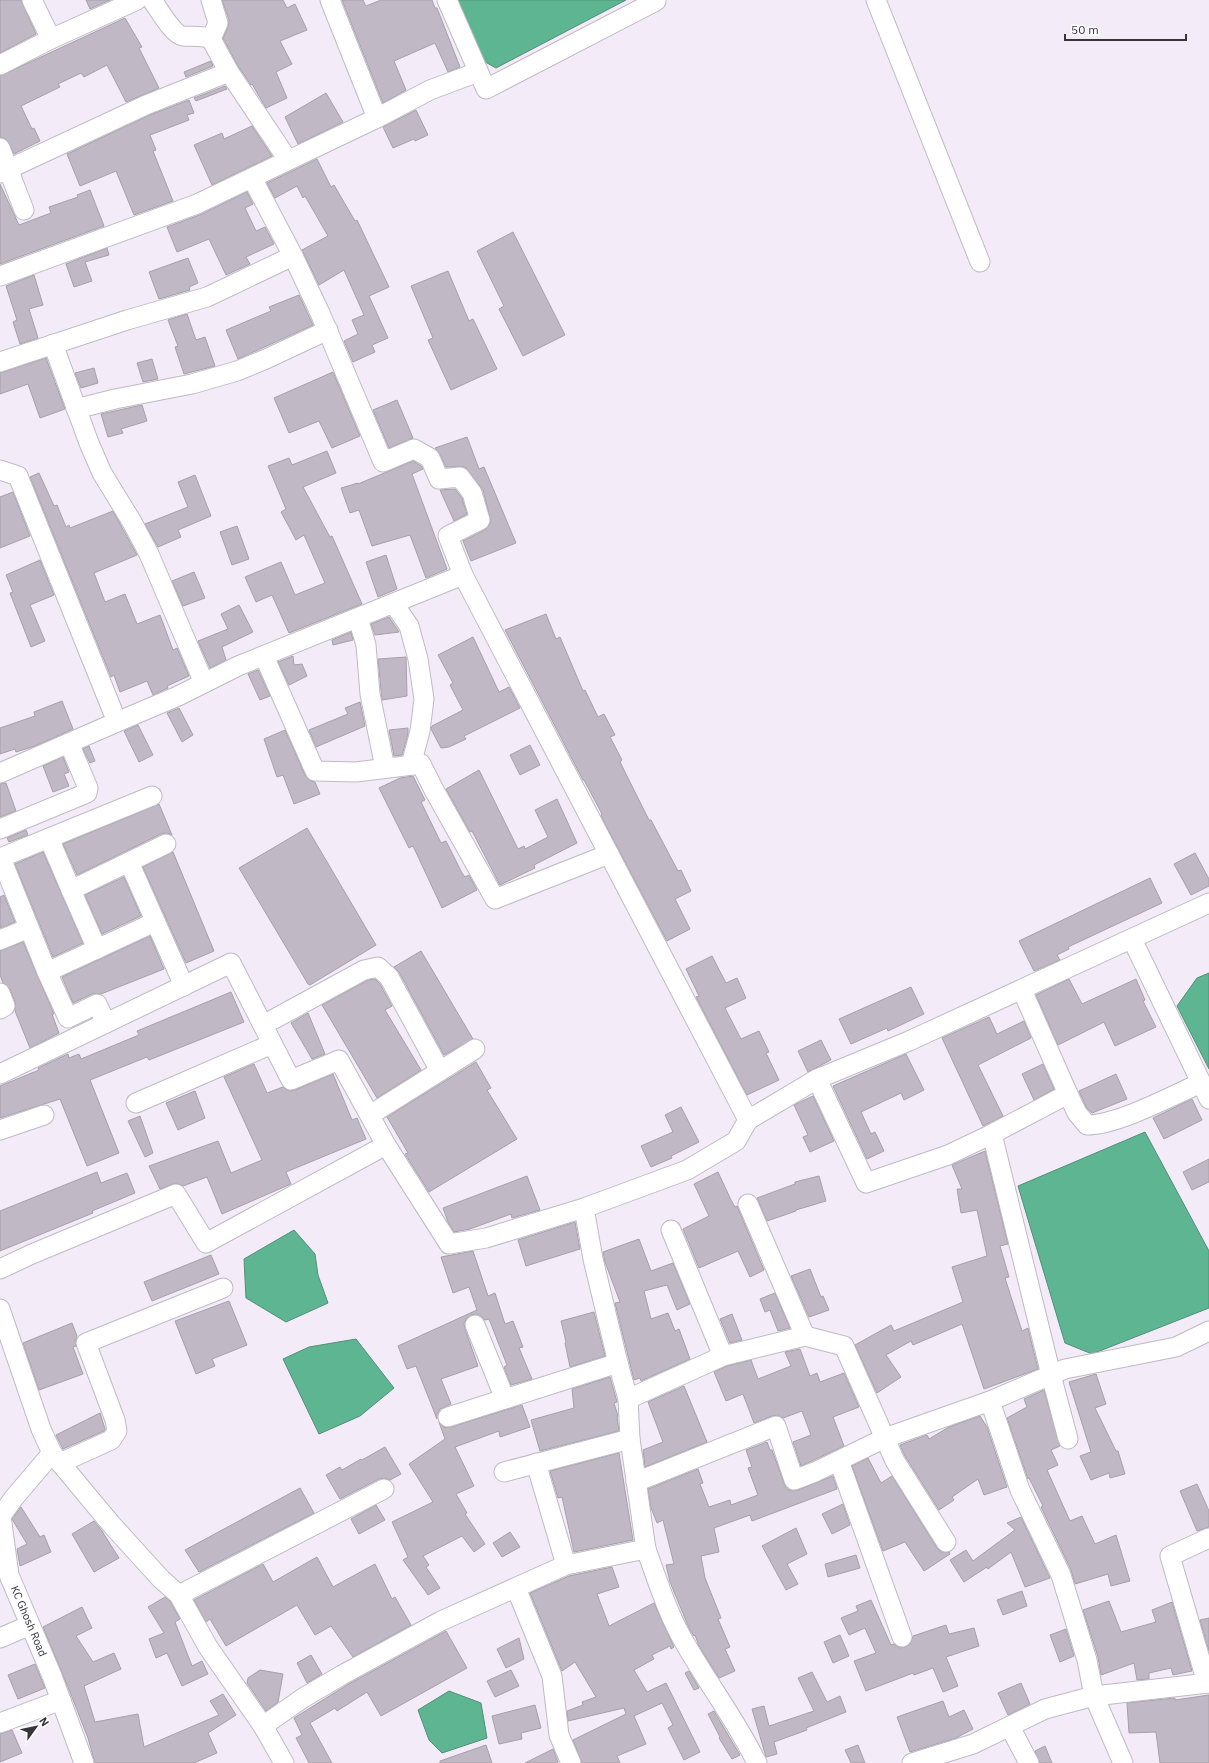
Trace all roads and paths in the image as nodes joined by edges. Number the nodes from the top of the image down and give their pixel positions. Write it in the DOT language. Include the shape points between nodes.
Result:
graph roads {
  1 [pos="32,0"];
  2 [pos="137,0"];
  3 [pos="152,0"];
  4 [pos="212,0"];
  5 [pos="330,0"];
  6 [pos="448,0"];
  7 [pos="876,0"];
  8 [pos="656,2"];
  9 [pos="51,39"];
  10 [pos="210,39"];
  11 [pos="0,65"];
  12 [pos="229,72"];
  13 [pos="478,72"];
  14 [pos="376,118"];
  15 [pos="0,148"];
  16 [pos="288,160"];
  17 [pos="4,171"];
  18 [pos="252,178"];
  19 [pos="24,210"];
  20 [pos="293,256"];
  21 [pos="980,262"];
  22 [pos="0,276"];
  23 [pos="328,330"];
  24 [pos="54,344"];
  25 [pos="0,362"];
  26 [pos="76,409"];
  27 [pos="0,470"];
  28 [pos="463,575"];
  29 [pos="394,604"];
  30 [pos="358,618"];
  31 [pos="264,656"];
  32 [pos="204,683"];
  33 [pos="117,722"];
  34 [pos="69,743"];
  35 [pos="411,765"];
  36 [pos="385,768"];
  37 [pos="0,773"];
  38 [pos="152,796"];
  39 [pos="0,829"];
  40 [pos="49,838"];
  41 [pos="166,844"];
  42 [pos="609,854"];
  43 [pos="1,858"];
  44 [pos="129,862"];
  45 [pos="6,888"];
  46 [pos="71,890"];
  47 [pos="1209,903"];
  48 [pos="155,922"];
  49 [pos="29,928"];
  50 [pos="1132,939"];
  51 [pos="0,940"];
  52 [pos="97,949"];
  53 [pos="47,972"];
  54 [pos="184,986"];
  55 [pos="1022,990"];
  56 [pos="0,993"];
  57 [pos="0,1008"];
  58 [pos="106,1023"];
  59 [pos="263,1025"];
  60 [pos="272,1044"];
  61 [pos="475,1049"];
  62 [pos="440,1071"];
  63 [pos="0,1074"];
  64 [pos="817,1079"];
  65 [pos="1201,1083"];
  66 [pos="1068,1094"];
  67 [pos="1209,1099"];
  68 [pos="136,1103"];
  69 [pos="44,1115"];
  70 [pos="370,1116"];
  71 [pos="748,1120"];
  72 [pos="0,1130"];
  73 [pos="992,1134"];
  74 [pos="386,1145"];
  75 [pos="748,1204"];
  76 [pos="584,1208"];
  77 [pos="671,1230"];
  78 [pos="0,1269"];
  79 [pos="223,1288"];
  80 [pos="0,1308"];
  81 [pos="476,1325"];
  82 [pos="1209,1331"];
  83 [pos="805,1336"];
  84 [pos="723,1356"];
  85 [pos="618,1364"];
  86 [pos="1051,1375"];
  87 [pos="505,1399"];
  88 [pos="628,1399"];
  89 [pos="990,1401"];
  90 [pos="448,1417"];
  91 [pos="885,1438"];
  92 [pos="630,1439"];
  93 [pos="1068,1439"];
  94 [pos="56,1458"];
  95 [pos="839,1461"];
  96 [pos="536,1463"];
  97 [pos="504,1472"];
  98 [pos="636,1482"];
  99 [pos="384,1489"];
  100 [pos="1209,1538"];
  101 [pos="946,1542"];
  102 [pos="646,1549"];
  103 [pos="4,1558"];
  104 [pos="566,1565"];
  105 [pos="516,1588"];
  106 [pos="180,1595"];
  107 [pos="30,1625"];
  108 [pos="902,1636"];
  109 [pos="0,1638"];
  110 [pos="1208,1683"];
  111 [pos="1094,1696"];
  112 [pos="61,1700"];
  113 [pos="0,1723"];
  114 [pos="263,1726"];
  115 [pos="1010,1727"];
  116 [pos="84,1763"];
  117 [pos="284,1763"];
  118 [pos="571,1763"];
  119 [pos="757,1763"];
  120 [pos="912,1763"];
  121 [pos="1029,1763"];
  122 [pos="1123,1763"];
  1 -- 9 [label="street"];
  2 -- 9 [label="street"];
  3 -- 10 [label="street" via="180,36"];
  4 -- 10 [label="street" via="218,23"];
  5 -- 14 [label="street"];
  6 -- 13 [label="street"];
  7 -- 21 [label="street"];
  8 -- 13 [label="street" via="486,89"];
  9 -- 11 [label="street"];
  10 -- 12 [label="street"];
  12 -- 16 [label="street"];
  12 -- 17 [label="street" via="146,105"];
  13 -- 14 [label="street" via="430,90"];
  14 -- 16 [label="street"];
  15 -- 17 [label="street"];
  16 -- 18 [label="street"];
  17 -- 19 [label="street"];
  18 -- 20 [label="street"];
  18 -- 22 [label="street" via="196,204"];
  20 -- 23 [label="street"];
  20 -- 24 [label="street" via="207,297"];
  23 -- 26 [label="street" via="237,371 192,384"];
  23 -- 28 [label="street" via="383,462 414,449 430,458 439,479 460,477 472,493 480,520 448,536"];
  24 -- 25 [label="street"];
  24 -- 26 [label="street"];
  26 -- 32 [label="street" via="102,473 149,554"];
  27 -- 33 [label="street" via="18,476"];
  28 -- 29 [label="street"];
  28 -- 42 [label="street"];
  29 -- 30 [label="street"];
  29 -- 35 [label="street" via="409,626 418,659 424,699 420,731"];
  30 -- 31 [label="street"];
  30 -- 36 [label="street" via="366,645 370,694"];
  31 -- 32 [label="street"];
  31 -- 36 [label="street" via="315,771 356,772"];
  32 -- 33 [label="street"];
  33 -- 34 [label="street"];
  34 -- 37 [label="street"];
  34 -- 39 [label="street" via="88,788 87,793"];
  35 -- 36 [label="street"];
  35 -- 42 [label="street" via="421,764 495,899"];
  38 -- 40 [label="street"];
  40 -- 43 [label="street"];
  40 -- 46 [label="street"];
  41 -- 44 [label="street"];
  42 -- 71 [label="street"];
  43 -- 45 [label="street"];
  44 -- 46 [label="street"];
  44 -- 48 [label="street"];
  45 -- 49 [label="street"];
  46 -- 52 [label="street"];
  47 -- 50 [label="street"];
  48 -- 52 [label="street"];
  48 -- 54 [label="street"];
  49 -- 51 [label="street"];
  49 -- 53 [label="street"];
  50 -- 55 [label="street"];
  50 -- 65 [label="street"];
  52 -- 53 [label="street"];
  53 -- 58 [label="street" via="68,1018 97,1004"];
  54 -- 58 [label="street"];
  54 -- 59 [label="street" via="231,963"];
  55 -- 64 [label="street"];
  55 -- 66 [label="street"];
  56 -- 57 [label="street" via="5,1006"];
  58 -- 63 [label="street"];
  59 -- 60 [label="street"];
  59 -- 62 [label="street" via="364,970 378,968 389,977"];
  60 -- 68 [label="street"];
  60 -- 70 [label="street" via="291,1080 339,1060"];
  61 -- 62 [label="street"];
  62 -- 70 [label="street"];
  64 -- 71 [label="street"];
  64 -- 73 [label="street" via="866,1183 948,1154"];
  65 -- 66 [label="street" via="1099,1125 1087,1125 1077,1113"];
  65 -- 67 [label="street"];
  66 -- 73 [label="street"];
  69 -- 72 [label="street"];
  70 -- 74 [label="street"];
  71 -- 76 [label="street" via="736,1141 687,1170"];
  73 -- 86 [label="street"];
  74 -- 76 [label="street" via="449,1244 486,1238"];
  74 -- 78 [label="street" via="206,1243 176,1194"];
  75 -- 83 [label="street"];
  76 -- 85 [label="street" via="593,1259"];
  77 -- 84 [label="street"];
  79 -- 94 [label="street" via="86,1343 117,1431 111,1440"];
  80 -- 94 [label="street" via="41,1429"];
  81 -- 87 [label="street"];
  82 -- 86 [label="street" via="1176,1347 1065,1369"];
  83 -- 84 [label="street"];
  83 -- 91 [label="street" via="844,1346"];
  84 -- 88 [label="street"];
  85 -- 87 [label="street"];
  85 -- 88 [label="street"];
  86 -- 89 [label="street"];
  86 -- 93 [label="street"];
  87 -- 90 [label="street"];
  88 -- 92 [label="street"];
  89 -- 91 [label="street"];
  89 -- 111 [label="street" via="1020,1490 1061,1575 1088,1660"];
  91 -- 95 [label="street"];
  91 -- 101 [label="street" via="895,1461"];
  92 -- 96 [label="street"];
  92 -- 98 [label="street"];
  94 -- 103 [label="street, KC Ghosh Road" via="13,1499 1,1516"];
  94 -- 106 [label="street" via="111,1524 161,1579"];
  95 -- 98 [label="street" via="794,1480 776,1426"];
  95 -- 108 [label="street"];
  96 -- 97 [label="street"];
  96 -- 104 [label="street"];
  98 -- 102 [label="street"];
  99 -- 106 [label="street"];
  100 -- 110 [label="street" via="1170,1556"];
  102 -- 104 [label="street"];
  102 -- 119 [label="street" via="667,1608 685,1644"];
  103 -- 107 [label="street, KC Ghosh Road"];
  104 -- 105 [label="street"];
  105 -- 114 [label="street" via="442,1621 342,1675"];
  105 -- 118 [label="street" via="552,1676 559,1735"];
  106 -- 114 [label="street" via="208,1647"];
  107 -- 109 [label="street"];
  107 -- 112 [label="street, KC Ghosh Road"];
  110 -- 111 [label="street"];
  111 -- 115 [label="street" via="1045,1709"];
  111 -- 122 [label="street"];
  112 -- 113 [label="street"];
  112 -- 116 [label="street, KC Ghosh Road"];
  114 -- 117 [label="street"];
  115 -- 120 [label="street" via="973,1744"];
  115 -- 121 [label="street"];
}
